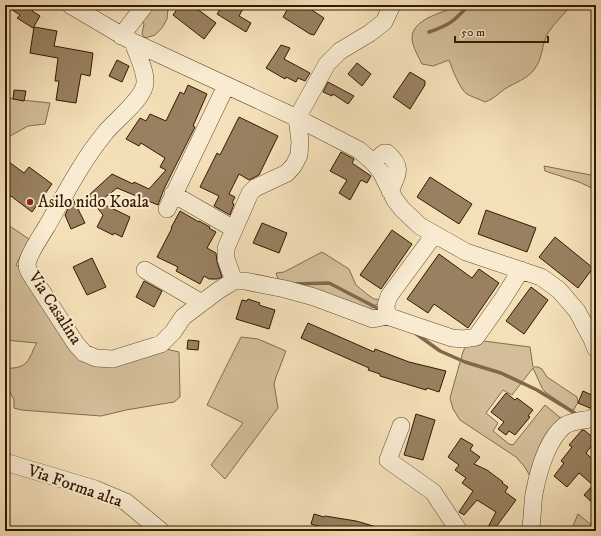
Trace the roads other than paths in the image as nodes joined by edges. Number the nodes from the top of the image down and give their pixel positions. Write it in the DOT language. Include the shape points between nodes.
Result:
graph roads {
  1 [pos="70,5"];
  2 [pos="145,5"];
  3 [pos="392,5"];
  4 [pos="127,39"];
  5 [pos="226,86"];
  6 [pos="297,118"];
  7 [pos="234,229"];
  8 [pos="434,235"];
  9 [pos="145,270"];
  10 [pos="521,270"];
  11 [pos="234,281"];
  12 [pos="202,303"];
  13 [pos="386,316"];
  14 [pos="596,349"];
  15 [pos="594,420"];
  16 [pos="400,426"];
  17 [pos="5,462"];
  18 [pos="161,531"];
  19 [pos="459,531"];
  20 [pos="530,531"];
  1 -- 4 [label="street"];
  2 -- 4 [label="street"];
  3 -- 6 [label="street" via="384,22 340,51 327,64"];
  4 -- 5 [label="street"];
  4 -- 12 [label="street, Via Casalina" via="144,73 145,84 138,99 93,149 38,240 27,265 76,344 84,353 96,358 113,359 161,344 183,317"];
  5 -- 6 [label="street"];
  5 -- 7 [label="street" via="170,202"];
  6 -- 7 [label="street" via="300,141 299,155 294,165 287,173 255,188 250,193"];
  6 -- 8 [label="street" via="366,155 380,172 402,209"];
  7 -- 11 [label="street" via="226,248 226,259"];
  8 -- 10 [label="street" via="466,252"];
  8 -- 13 [label="street" via="388,296"];
  9 -- 12 [label="street"];
  10 -- 13 [label="street" via="476,337 452,338"];
  10 -- 14 [label="street" via="541,277 559,290 577,312"];
  11 -- 12 [label="street, Via Casalina"];
  11 -- 13 [label="street" via="286,289 373,319"];
  15 -- 20 [label="street" via="575,421 564,426 553,439 546,452 537,484"];
  16 -- 19 [label="street" via="388,460 433,492"];
  17 -- 18 [label="street, Via Forma alta" via="95,489 126,502"];
}
